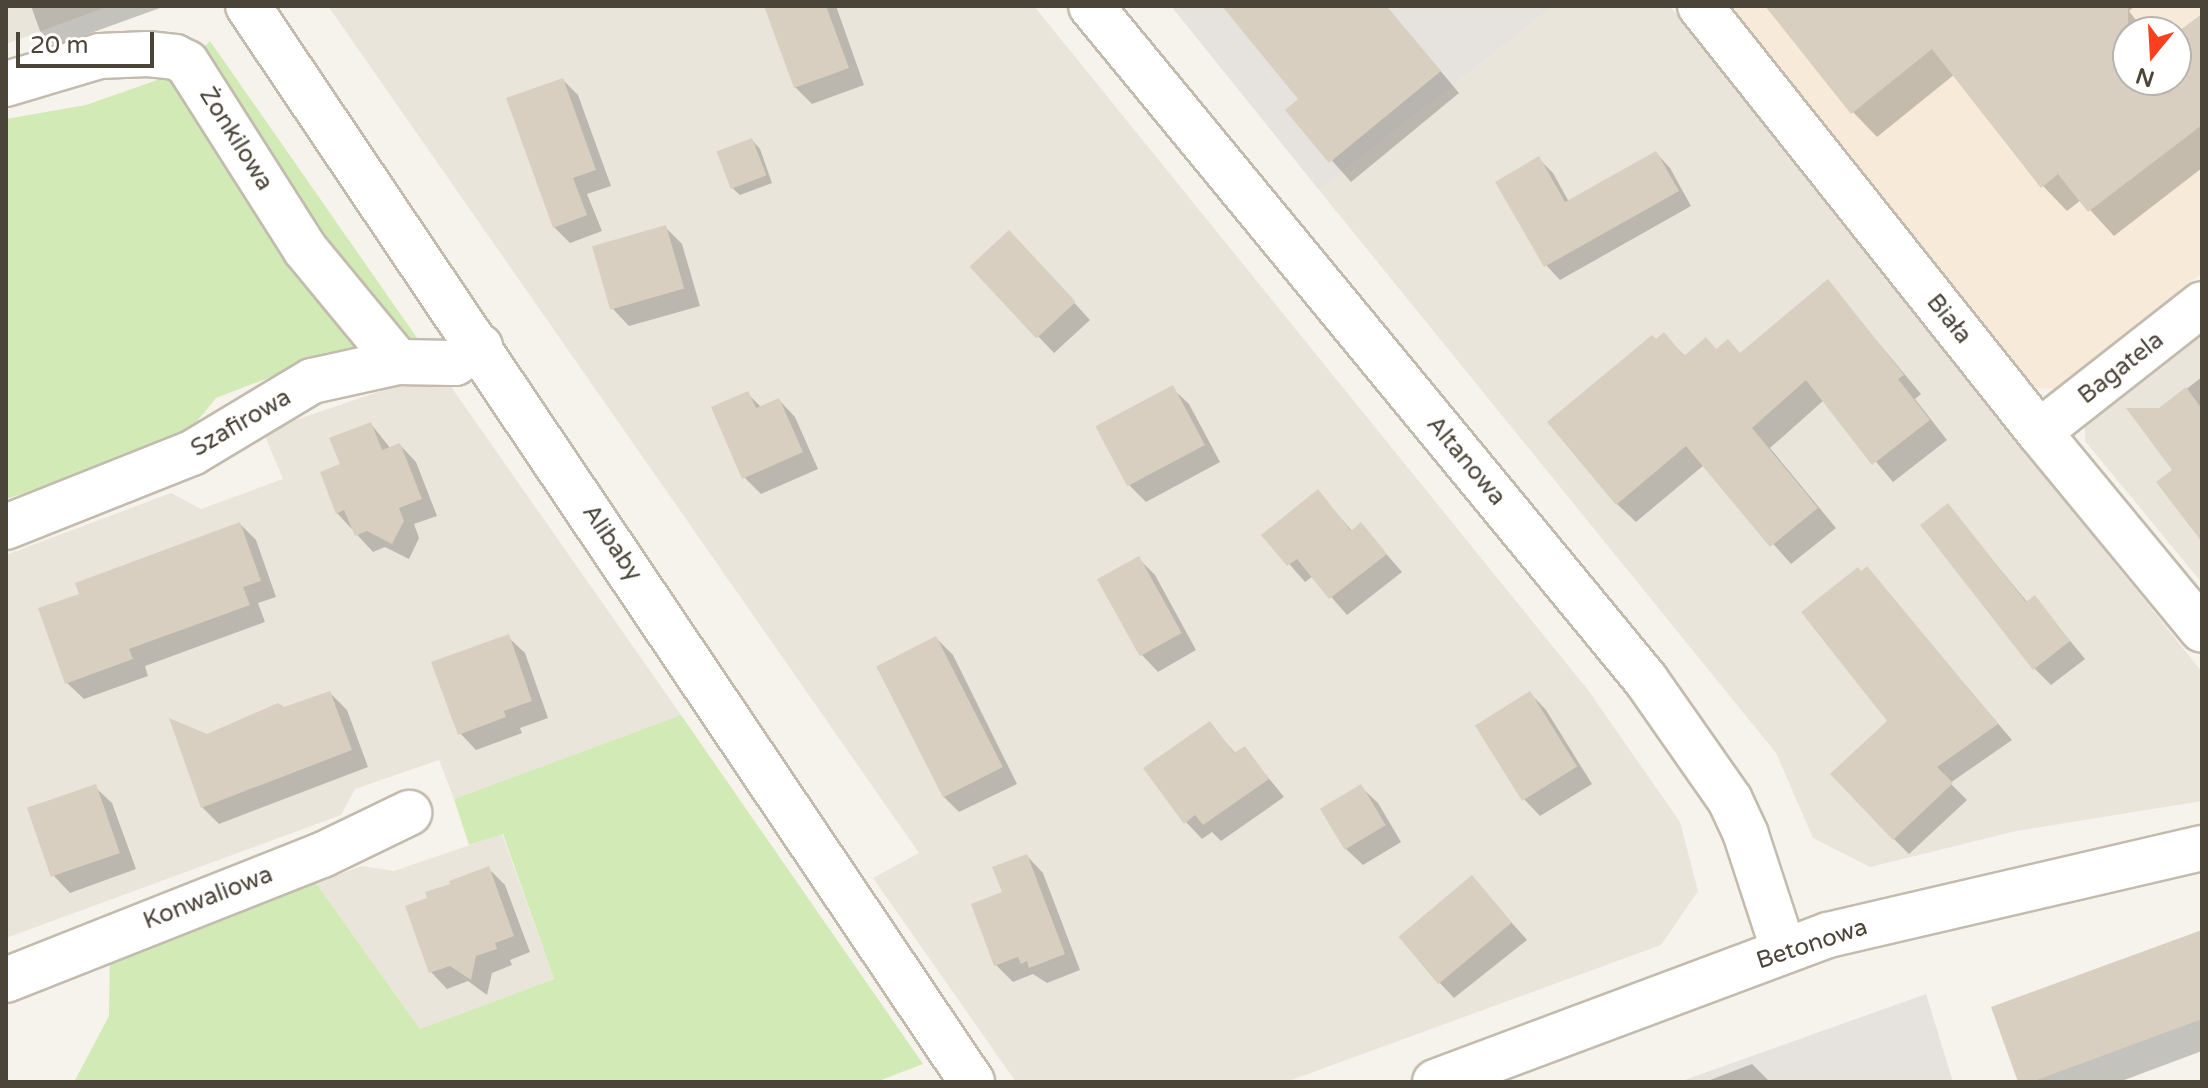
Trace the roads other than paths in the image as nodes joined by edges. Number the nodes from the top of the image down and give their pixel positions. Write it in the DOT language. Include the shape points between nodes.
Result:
graph roads {
  1 [pos="248,6"];
  2 [pos="1091,6"];
  3 [pos="1700,6"];
  4 [pos="6,84"];
  5 [pos="2202,304"];
  6 [pos="480,347"];
  7 [pos="398,362"];
  8 [pos="2039,432"];
  9 [pos="6,527"];
  10 [pos="2202,630"];
  11 [pos="409,813"];
  12 [pos="2202,848"];
  13 [pos="1784,951"];
  14 [pos="6,980"];
  15 [pos="972,1082"];
  16 [pos="1435,1082"];
  1 -- 6 [label="street, Alibaby"];
  2 -- 13 [label="street, Altanowa" via="1646,680 1730,800"];
  3 -- 8 [label="street, Biała"];
  4 -- 7 [label="street, Żonkilowa" via="100,56 148,54 187,63 305,249"];
  5 -- 8 [label="street, Bagatela"];
  6 -- 7 [label="street, Szafirowa" via="455,363"];
  6 -- 15 [label="street, Alibaby"];
  7 -- 9 [label="street, Szafirowa" via="312,381 192,453"];
  8 -- 10 [label="street, Biała"];
  11 -- 14 [label="street, Konwaliowa" via="322,855"];
  12 -- 13 [label="street, Betonowa" via="1889,919"];
  13 -- 16 [label="street, Betonowa"];
}
